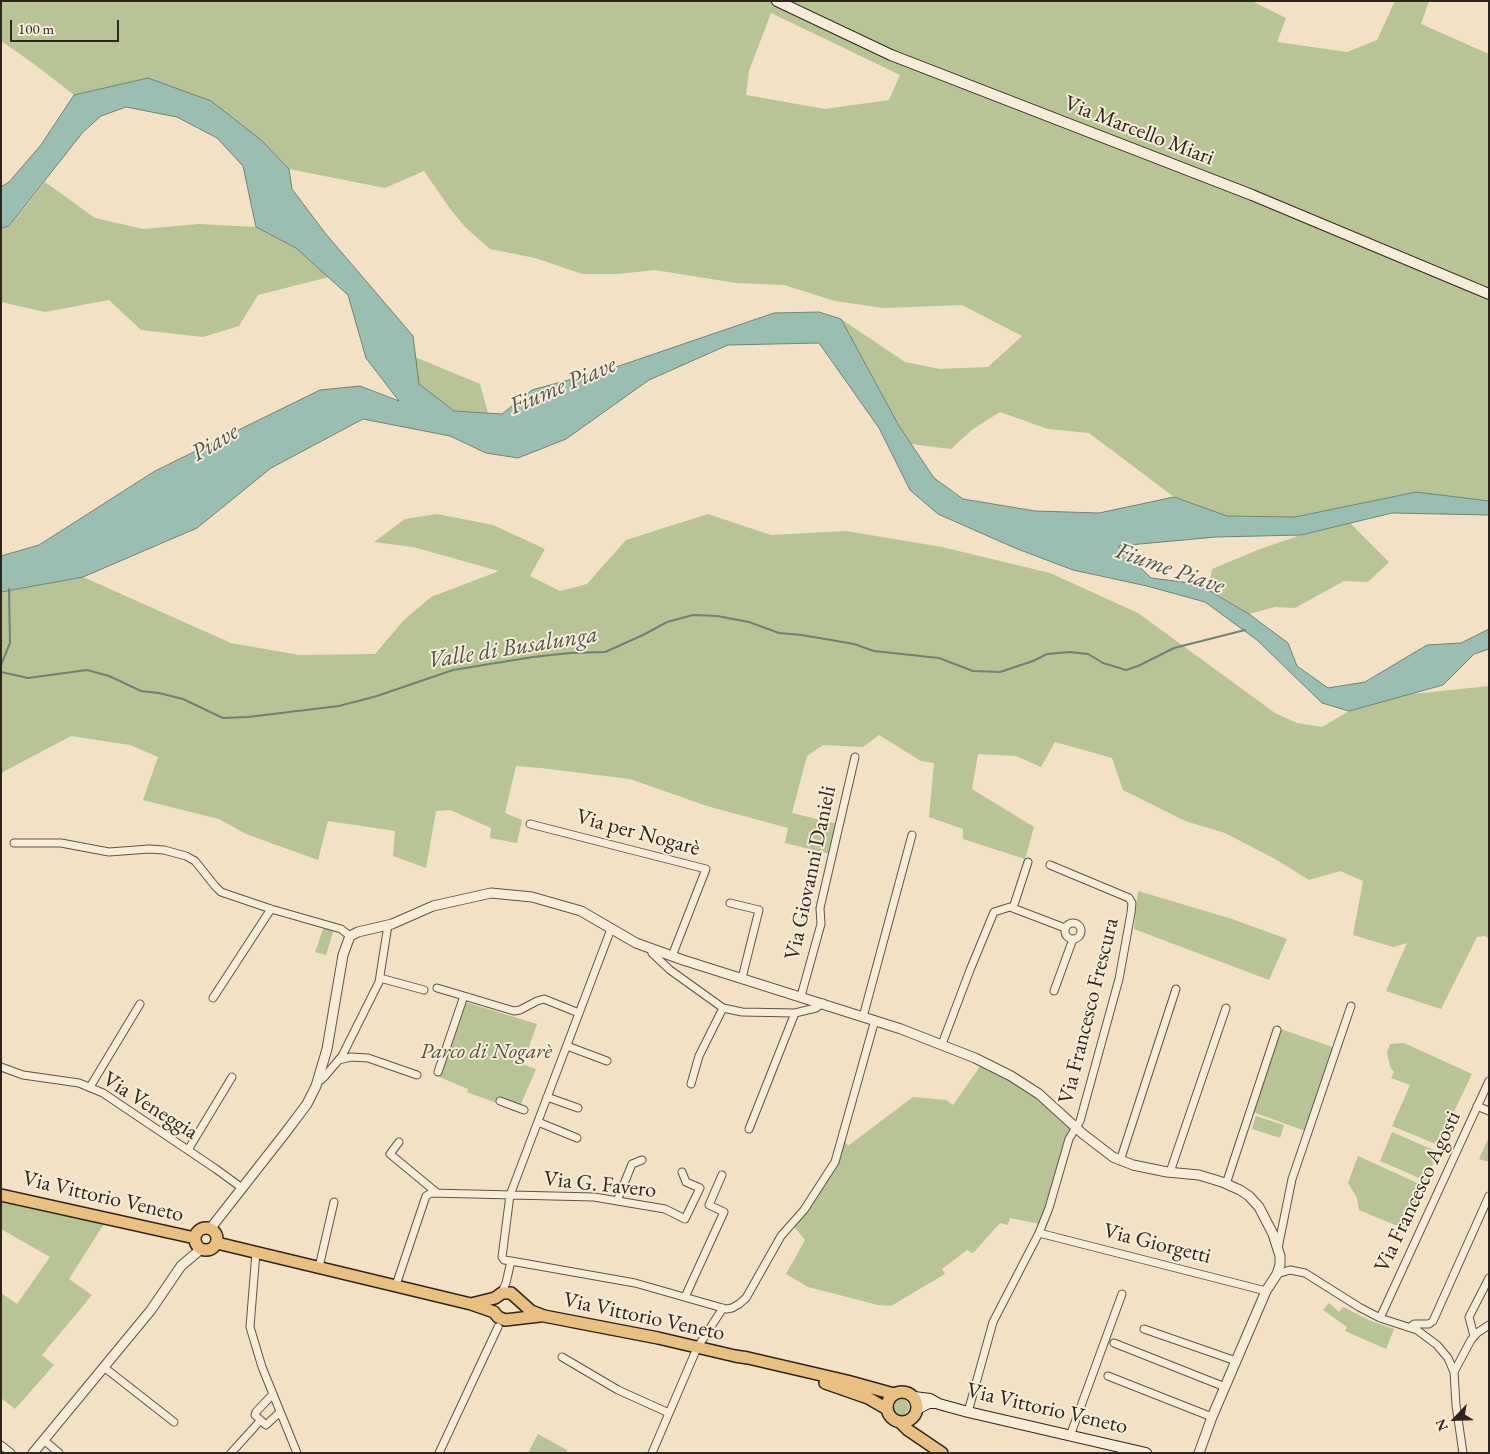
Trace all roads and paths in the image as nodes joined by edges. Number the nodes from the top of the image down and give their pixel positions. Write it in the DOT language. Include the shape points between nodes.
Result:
graph roads {
  1 [pos="777,1"];
  2 [pos="1489,294"];
  3 [pos="855,757"];
  4 [pos="530,824"];
  5 [pos="912,835"];
  6 [pos="14,843"];
  7 [pos="1028,862"];
  8 [pos="1050,865"];
  9 [pos="730,903"];
  10 [pos="1012,908"];
  11 [pos="272,909"];
  12 [pos="388,925"];
  13 [pos="1065,928"];
  14 [pos="611,929"];
  15 [pos="352,935"];
  16 [pos="1074,939"];
  17 [pos="651,948"];
  18 [pos="672,956"];
  19 [pos="380,978"];
  20 [pos="742,978"];
  21 [pos="437,988"];
  22 [pos="1176,989"];
  23 [pos="424,990"];
  24 [pos="1054,991"];
  25 [pos="464,996"];
  26 [pos="801,996"];
  27 [pos="214,998"];
  28 [pos="823,1003"];
  29 [pos="140,1004"];
  30 [pos="1351,1006"];
  31 [pos="723,1008"];
  32 [pos="1226,1008"];
  33 [pos="579,1013"];
  34 [pos="795,1013"];
  35 [pos="864,1017"];
  36 [pos="875,1020"];
  37 [pos="1277,1030"];
  38 [pos="942,1044"];
  39 [pos="567,1046"];
  40 [pos="339,1060"];
  41 [pos="607,1061"];
  42 [pos="1,1067"];
  43 [pos="438,1072"];
  44 [pos="417,1075"];
  45 [pos="232,1077"];
  46 [pos="318,1080"];
  47 [pos="1489,1081"];
  48 [pos="691,1084"];
  49 [pos="90,1087"];
  50 [pos="547,1097"];
  51 [pos="500,1101"];
  52 [pos="1477,1106"];
  53 [pos="578,1108"];
  54 [pos="524,1110"];
  55 [pos="1489,1111"];
  56 [pos="538,1122"];
  57 [pos="1077,1128"];
  58 [pos="750,1129"];
  59 [pos="577,1138"];
  60 [pos="399,1142"];
  61 [pos="188,1150"];
  62 [pos="642,1160"];
  63 [pos="1120,1161"];
  64 [pos="682,1172"];
  65 [pos="1170,1172"];
  66 [pos="722,1175"];
  67 [pos="1226,1184"];
  68 [pos="242,1188"];
  69 [pos="436,1192"];
  70 [pos="1,1195"];
  71 [pos="510,1195"];
  72 [pos="1489,1196"];
  73 [pos="616,1201"];
  74 [pos="334,1202"];
  75 [pos="210,1229"];
  76 [pos="1039,1233"];
  77 [pos="217,1242"];
  78 [pos="198,1244"];
  79 [pos="256,1252"];
  80 [pos="511,1261"];
  81 [pos="1279,1261"];
  82 [pos="319,1267"];
  83 [pos="1296,1270"];
  84 [pos="1489,1278"];
  85 [pos="396,1286"];
  86 [pos="1266,1291"];
  87 [pos="503,1292"];
  88 [pos="1122,1294"];
  89 [pos="685,1297"];
  90 [pos="520,1302"];
  91 [pos="471,1304"];
  92 [pos="723,1308"];
  93 [pos="494,1312"];
  94 [pos="544,1316"];
  95 [pos="514,1318"];
  96 [pos="1380,1318"];
  97 [pos="1489,1325"];
  98 [pos="498,1327"];
  99 [pos="1410,1327"];
  100 [pos="1144,1329"];
  101 [pos="1474,1336"];
  102 [pos="1114,1343"];
  103 [pos="697,1348"];
  104 [pos="735,1356"];
  105 [pos="562,1357"];
  106 [pos="1236,1361"];
  107 [pos="105,1368"];
  108 [pos="1454,1372"];
  109 [pos="1108,1376"];
  110 [pos="1225,1387"];
  111 [pos="273,1394"];
  112 [pos="894,1394"];
  113 [pos="914,1408"];
  114 [pos="887,1409"];
  115 [pos="280,1412"];
  116 [pos="968,1412"];
  117 [pos="669,1413"];
  118 [pos="1212,1417"];
  119 [pos="260,1421"];
  120 [pos="174,1422"];
  121 [pos="901,1423"];
  122 [pos="1070,1436"];
  123 [pos="45,1441"];
  124 [pos="925,1441"];
  125 [pos="1,1445"];
  126 [pos="10,1453"];
  127 [pos="34,1453"];
  128 [pos="59,1453"];
  129 [pos="231,1453"];
  130 [pos="297,1453"];
  131 [pos="439,1453"];
  132 [pos="652,1453"];
  133 [pos="942,1453"];
  134 [pos="1146,1453"];
  135 [pos="1199,1453"];
  136 [pos="1463,1453"];
  1 -- 2 [label="main road, Via Marcello Miari" via="891,55 1252,195"];
  3 -- 26 [label="street, Via Giovanni Danieli" via="820,908 821,924"];
  4 -- 18 [label="street, Via per Nogarè" via="706,870"];
  5 -- 35 [label="street"];
  6 -- 11 [label="street" via="62,843 109,852 164,850 195,861 215,886 225,893"];
  7 -- 10 [label="street"];
  8 -- 57 [label="street, Via Francesco Frescura" via="1130,898 1132,903 1119,979"];
  9 -- 20 [label="street" via="759,910"];
  10 -- 13 [label="street"];
  10 -- 38 [label="street" via="994,912"];
  11 -- 15 [label="street" via="342,929"];
  11 -- 27 [label="street"];
  12 -- 14 [label="street" via="433,906 494,893 532,897 581,911"];
  12 -- 15 [label="street"];
  12 -- 19 [label="street"];
  13 -- 16 [label="street" via="1066,936"];
  13 -- 16 [label="street" via="1071,923 1079,926 1080,934"];
  14 -- 17 [label="street"];
  14 -- 33 [label="street"];
  15 -- 46 [label="street" via="343,955 327,1049"];
  16 -- 24 [label="street"];
  17 -- 18 [label="street"];
  17 -- 31 [label="street" via="652,953 670,970"];
  18 -- 20 [label="street"];
  19 -- 23 [label="street"];
  19 -- 40 [label="street"];
  20 -- 26 [label="street"];
  21 -- 25 [label="street"];
  22 -- 63 [label="street"];
  25 -- 33 [label="street" via="514,1011 544,999"];
  25 -- 43 [label="street"];
  26 -- 28 [label="street"];
  28 -- 34 [label="street"];
  28 -- 35 [label="street"];
  29 -- 49 [label="street"];
  30 -- 81 [label="street" via="1292,1179"];
  31 -- 34 [label="street" via="742,1012"];
  31 -- 48 [label="street" via="699,1056"];
  32 -- 65 [label="street"];
  33 -- 39 [label="street"];
  34 -- 58 [label="street"];
  35 -- 36 [label="street"];
  36 -- 38 [label="street"];
  36 -- 92 [label="street" via="835,1162 804,1210 781,1236 746,1298 732,1308"];
  37 -- 67 [label="street"];
  38 -- 57 [label="street" via="992,1065 1026,1084"];
  39 -- 41 [label="street"];
  39 -- 50 [label="street"];
  40 -- 44 [label="street" via="368,1058"];
  40 -- 46 [label="street"];
  42 -- 49 [label="street, Via Veneggia" via="23,1075"];
  45 -- 61 [label="street"];
  46 -- 68 [label="street" via="307,1104"];
  47 -- 52 [label="street, Via Francesco Agosti"];
  49 -- 61 [label="street, Via Veneggia"];
  50 -- 53 [label="street"];
  50 -- 56 [label="street"];
  51 -- 54 [label="street"];
  52 -- 55 [label="street"];
  52 -- 96 [label="street, Via Francesco Agosti"];
  56 -- 59 [label="street"];
  56 -- 71 [label="street"];
  57 -- 63 [label="street"];
  57 -- 76 [label="street" via="1069,1139"];
  60 -- 69 [label="street" via="390,1154"];
  61 -- 68 [label="street, Via Veneggia"];
  62 -- 73 [label="street" via="632,1164"];
  63 -- 65 [label="street"];
  64 -- 73 [label="street, Via G. Favero" via="686,1182 700,1188 686,1219 665,1209"];
  65 -- 67 [label="street" via="1199,1175"];
  66 -- 89 [label="street" via="709,1205 724,1212"];
  67 -- 81 [label="street" via="1240,1190 1259,1208"];
  68 -- 75 [label="street"];
  69 -- 71 [label="street, Via G. Favero"];
  69 -- 85 [label="street" via="426,1196"];
  70 -- 78 [label="main road, Via Vittorio Veneto"];
  71 -- 73 [label="street, Via G. Favero" via="594,1197"];
  71 -- 80 [label="street" via="502,1257"];
  72 -- 99 [label="street" via="1433,1321"];
  74 -- 82 [label="street"];
  75 -- 77 [label="main road, Via Vittorio Veneto" via="216,1234"];
  75 -- 78 [label="main road, Via Vittorio Veneto" via="200,1230"];
  76 -- 86 [label="street, Via Giorgetti"];
  76 -- 116 [label="street" via="993,1322"];
  77 -- 78 [label="main road, Via Vittorio Veneto" via="210,1250"];
  77 -- 79 [label="main road, Via Vittorio Veneto"];
  78 -- 107 [label="street"];
  79 -- 82 [label="main road, Via Vittorio Veneto"];
  79 -- 111 [label="street" via="250,1327"];
  80 -- 87 [label="street"];
  80 -- 89 [label="street" via="635,1283"];
  81 -- 83 [label="street"];
  81 -- 83 [label="street" via="1286,1270"];
  81 -- 86 [label="street"];
  82 -- 85 [label="main road, Via Vittorio Veneto"];
  83 -- 96 [label="street"];
  84 -- 101 [label="street" via="1469,1317"];
  85 -- 91 [label="main road, Via Vittorio Veneto"];
  86 -- 106 [label="street"];
  87 -- 90 [label="main road, Via Vittorio Veneto"];
  87 -- 91 [label="main road, Via Vittorio Veneto"];
  87 -- 93 [label="main road" via="493,1307"];
  88 -- 122 [label="street"];
  89 -- 92 [label="street"];
  90 -- 94 [label="main road, Via Vittorio Veneto"];
  90 -- 95 [label="main road" via="520,1311"];
  91 -- 93 [label="main road, Via Vittorio Veneto"];
  92 -- 103 [label="street"];
  93 -- 95 [label="main road, Via Vittorio Veneto" via="504,1320"];
  94 -- 95 [label="main road, Via Vittorio Veneto"];
  94 -- 103 [label="main road, Via Vittorio Veneto"];
  96 -- 99 [label="street"];
  97 -- 101 [label="street"];
  98 -- 131 [label="street"];
  99 -- 108 [label="street" via="1441,1349"];
  100 -- 106 [label="street"];
  101 -- 108 [label="street"];
  102 -- 110 [label="street"];
  103 -- 104 [label="main road, Via Vittorio Veneto"];
  103 -- 117 [label="street"];
  104 -- 112 [label="main road, Via Vittorio Veneto"];
  104 -- 114 [label="main road, Via Vittorio Veneto" via="746,1363 851,1391"];
  105 -- 117 [label="street" via="618,1390"];
  106 -- 110 [label="street"];
  107 -- 120 [label="street"];
  107 -- 123 [label="street"];
  108 -- 136 [label="street"];
  109 -- 118 [label="street"];
  110 -- 118 [label="street"];
  111 -- 115 [label="street"];
  111 -- 119 [label="street" via="255,1413"];
  112 -- 113 [label="main road, Via Vittorio Veneto" via="903,1392"];
  112 -- 114 [label="main road" via="888,1400"];
  113 -- 116 [label="main road, Via Vittorio Veneto" via="929,1403"];
  113 -- 121 [label="main road, Via Vittorio Veneto"];
  113 -- 124 [label="main road" via="915,1426"];
  114 -- 121 [label="main road, Via Vittorio Veneto" via="891,1418"];
  115 -- 119 [label="street" via="267,1425"];
  115 -- 130 [label="street"];
  116 -- 122 [label="main road, Via Vittorio Veneto"];
  117 -- 132 [label="street"];
  118 -- 135 [label="street"];
  119 -- 129 [label="street"];
  121 -- 124 [label="main road"];
  122 -- 134 [label="main road, Via Vittorio Veneto"];
  123 -- 127 [label="street"];
  123 -- 128 [label="street"];
  124 -- 133 [label="main road"];
  125 -- 126 [label="street"];
}
